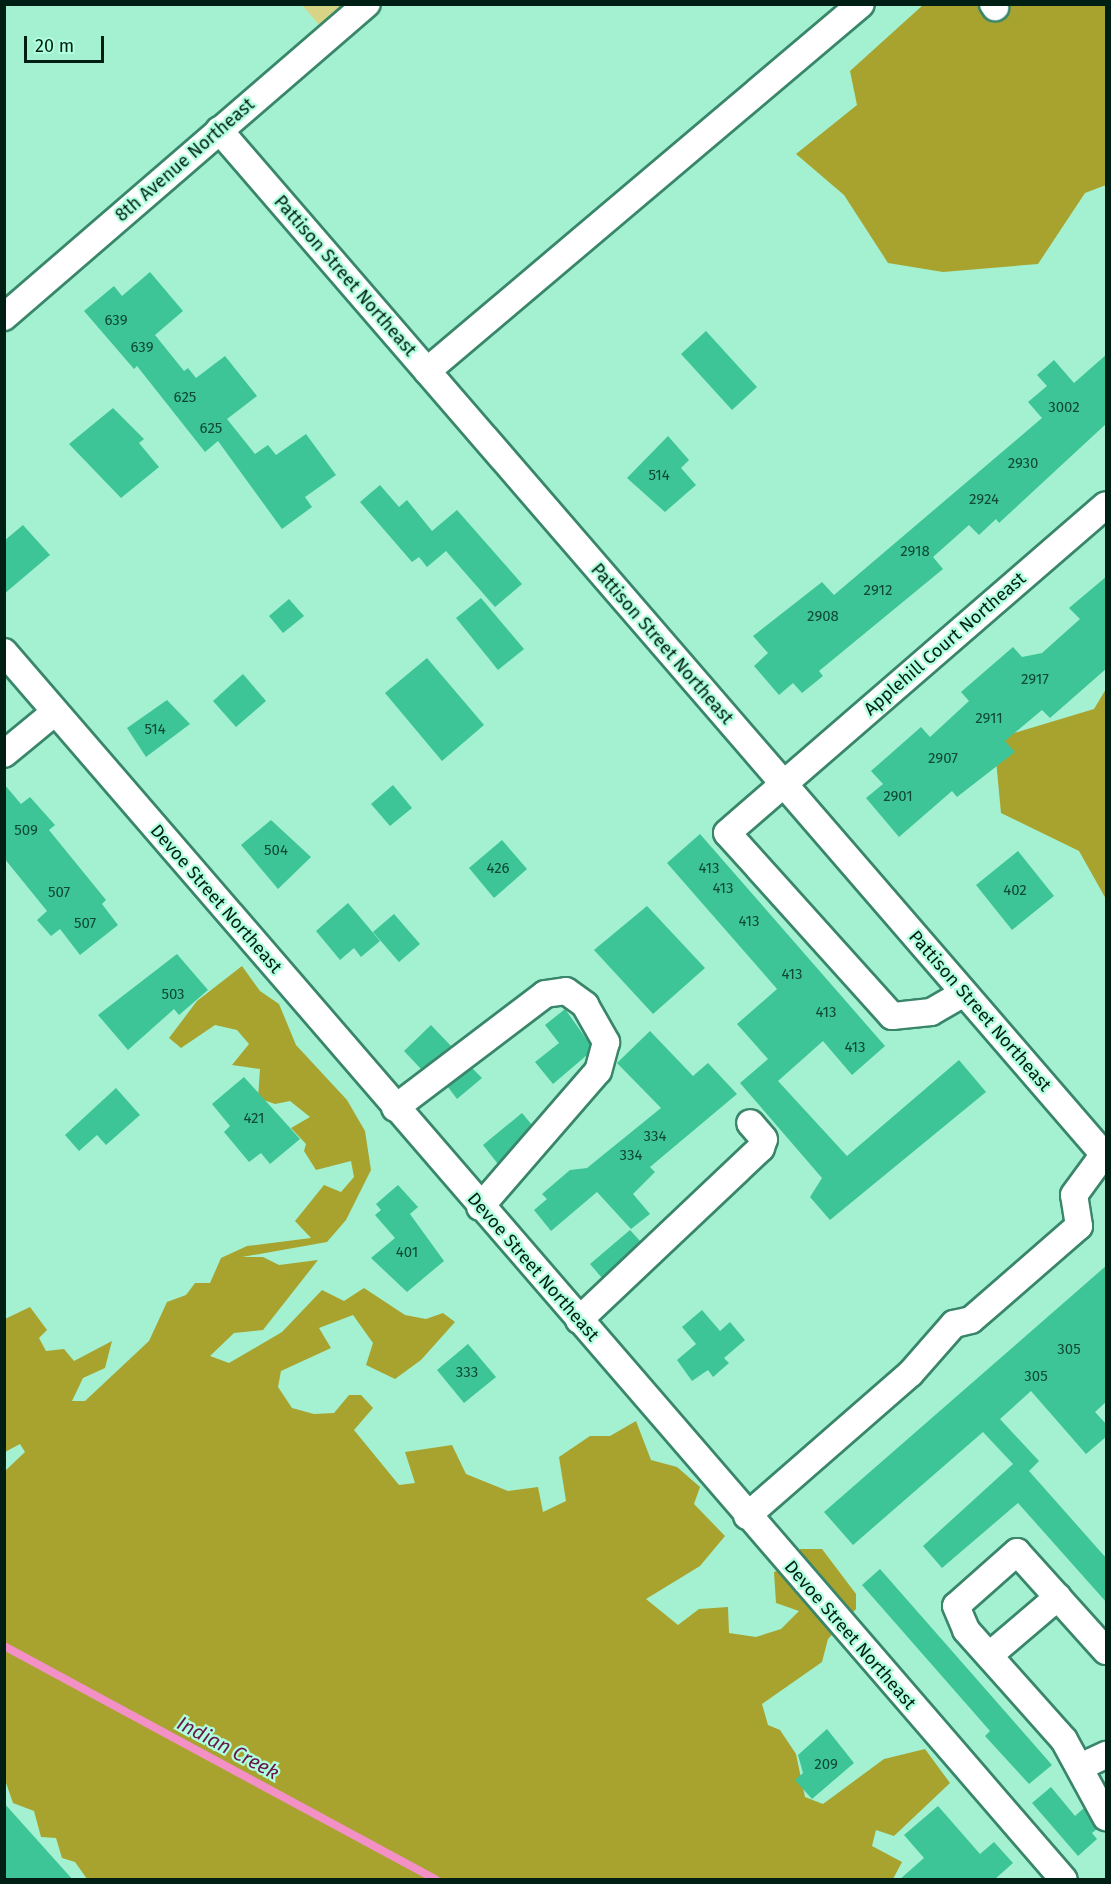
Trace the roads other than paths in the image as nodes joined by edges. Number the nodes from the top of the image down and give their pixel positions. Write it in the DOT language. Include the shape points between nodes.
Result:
graph roads {
  1 [pos="367,4"];
  2 [pos="861,4"];
  3 [pos="219,130"];
  4 [pos="4,317"];
  5 [pos="427,371"];
  6 [pos="1107,505"];
  7 [pos="4,652"];
  8 [pos="56,712"];
  9 [pos="4,754"];
  10 [pos="783,783"];
  11 [pos="964,993"];
  12 [pos="395,1108"];
  13 [pos="750,1123"];
  14 [pos="1105,1155"];
  15 [pos="480,1207"];
  16 [pos="579,1320"];
  17 [pos="747,1516"];
  18 [pos="1058,1597"];
  19 [pos="1107,1651"];
  20 [pos="991,1654"];
  21 [pos="1107,1755"];
  22 [pos="1080,1767"];
  23 [pos="1107,1817"];
  24 [pos="1064,1880"];
  1 -- 3 [label="street, 8th Avenue Northeast"];
  2 -- 5 [label="street"];
  3 -- 4 [label="street, 8th Avenue Northeast"];
  3 -- 5 [label="street, Pattison Street Northeast"];
  5 -- 10 [label="street, Pattison Street Northeast"];
  6 -- 10 [label="street, Applehill Court Northeast"];
  7 -- 8 [label="street, Devoe Street Northeast"];
  8 -- 9 [label="street"];
  8 -- 12 [label="street, Devoe Street Northeast"];
  10 -- 11 [label="street, Pattison Street Northeast"];
  10 -- 11 [label="street, Applehill Court Northeast" via="726,833 892,1016 931,1012"];
  11 -- 14 [label="street, Pattison Street Northeast"];
  12 -- 15 [label="street, Devoe Street Northeast"];
  12 -- 15 [label="street" via="544,994 566,991 585,1005 606,1042 598,1071"];
  13 -- 16 [label="street" via="764,1139 761,1148"];
  14 -- 17 [label="street" via="1074,1195 1079,1226 971,1320 954,1324 910,1374"];
  15 -- 16 [label="street, Devoe Street Northeast"];
  16 -- 17 [label="street, Devoe Street Northeast"];
  17 -- 24 [label="street, Devoe Street Northeast"];
  18 -- 19 [label="street"];
  18 -- 20 [label="street"];
  18 -- 20 [label="street" via="1017,1552 956,1606 966,1630"];
  20 -- 22 [label="street" via="1064,1740"];
  21 -- 22 [label="street"];
  22 -- 23 [label="street"];
}
